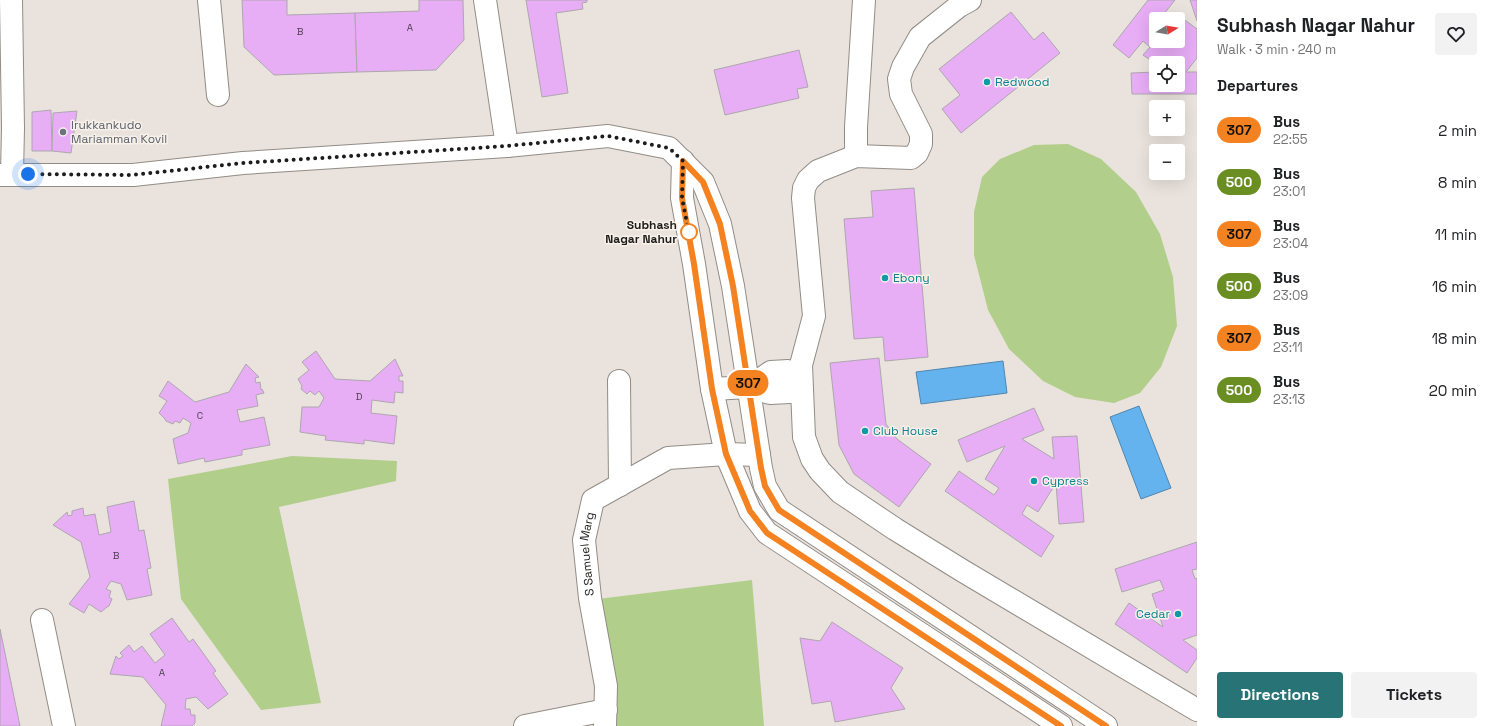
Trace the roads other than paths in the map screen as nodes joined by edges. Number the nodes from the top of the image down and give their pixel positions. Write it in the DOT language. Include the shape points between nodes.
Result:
graph roads {
  1 [pos="11,0"];
  2 [pos="210,0"];
  3 [pos="485,0"];
  4 [pos="864,0"];
  5 [pos="970,0"];
  6 [pos="218,95"];
  7 [pos="7,127"];
  8 [pos="507,146"];
  9 [pos="856,156"];
  10 [pos="683,161"];
  11 [pos="6,174"];
  12 [pos="619,381"];
  13 [pos="789,381"];
  14 [pos="748,387"];
  15 [pos="712,389"];
  16 [pos="726,454"];
  17 [pos="759,455"];
  18 [pos="620,485"];
  19 [pos="809,530"];
  20 [pos="795,552"];
  21 [pos="863,566"];
  22 [pos="848,587"];
  23 [pos="42,620"];
  24 [pos="949,623"];
  25 [pos="936,645"];
  26 [pos="1038,682"];
  27 [pos="1024,702"];
  28 [pos="1197,710"];
  29 [pos="606,718"];
  30 [pos="1078,718"];
  31 [pos="64,726"];
  32 [pos="525,726"];
  33 [pos="1061,726"];
  34 [pos="1106,726"];
  1 -- 7 [label="street"];
  2 -- 6 [label="street"];
  3 -- 8 [label="street"];
  4 -- 9 [label="street"];
  5 -- 9 [label="street" via="920,37 903,67 900,79 901,94 921,134 921,144 917,153 911,158"];
  7 -- 11 [label="street"];
  8 -- 10 [label="street" via="608,136 669,148"];
  8 -- 11 [label="street" via="243,163 132,175"];
  9 -- 28 [label="street" via="818,171 804,188 814,316 801,365 804,437 812,459 840,492 889,525"];
  10 -- 14 [label="street" via="703,182 720,224 733,286"];
  10 -- 15 [label="street" via="682,198"];
  12 -- 18 [label="street"];
  13 -- 14 [label="street" via="771,372"];
  14 -- 15 [label="street"];
  14 -- 17 [label="street"];
  15 -- 16 [label="street"];
  16 -- 17 [label="street, S Samuel Marg"];
  16 -- 18 [label="street, S Samuel Marg" via="668,458"];
  16 -- 20 [label="street" via="750,511 767,533"];
  17 -- 19 [label="street" via="765,486 779,510"];
  18 -- 29 [label="street, S Samuel Marg" via="593,500 584,540 590,598 606,686"];
  19 -- 20 [label="street"];
  19 -- 21 [label="street"];
  20 -- 22 [label="street"];
  21 -- 22 [label="street"];
  21 -- 24 [label="street"];
  22 -- 25 [label="street"];
  23 -- 31 [label="street"];
  24 -- 25 [label="street"];
  24 -- 26 [label="street"];
  25 -- 27 [label="street"];
  26 -- 27 [label="street"];
  26 -- 30 [label="street"];
  27 -- 33 [label="street"];
  29 -- 32 [label="street"];
  30 -- 34 [label="street"];
}
